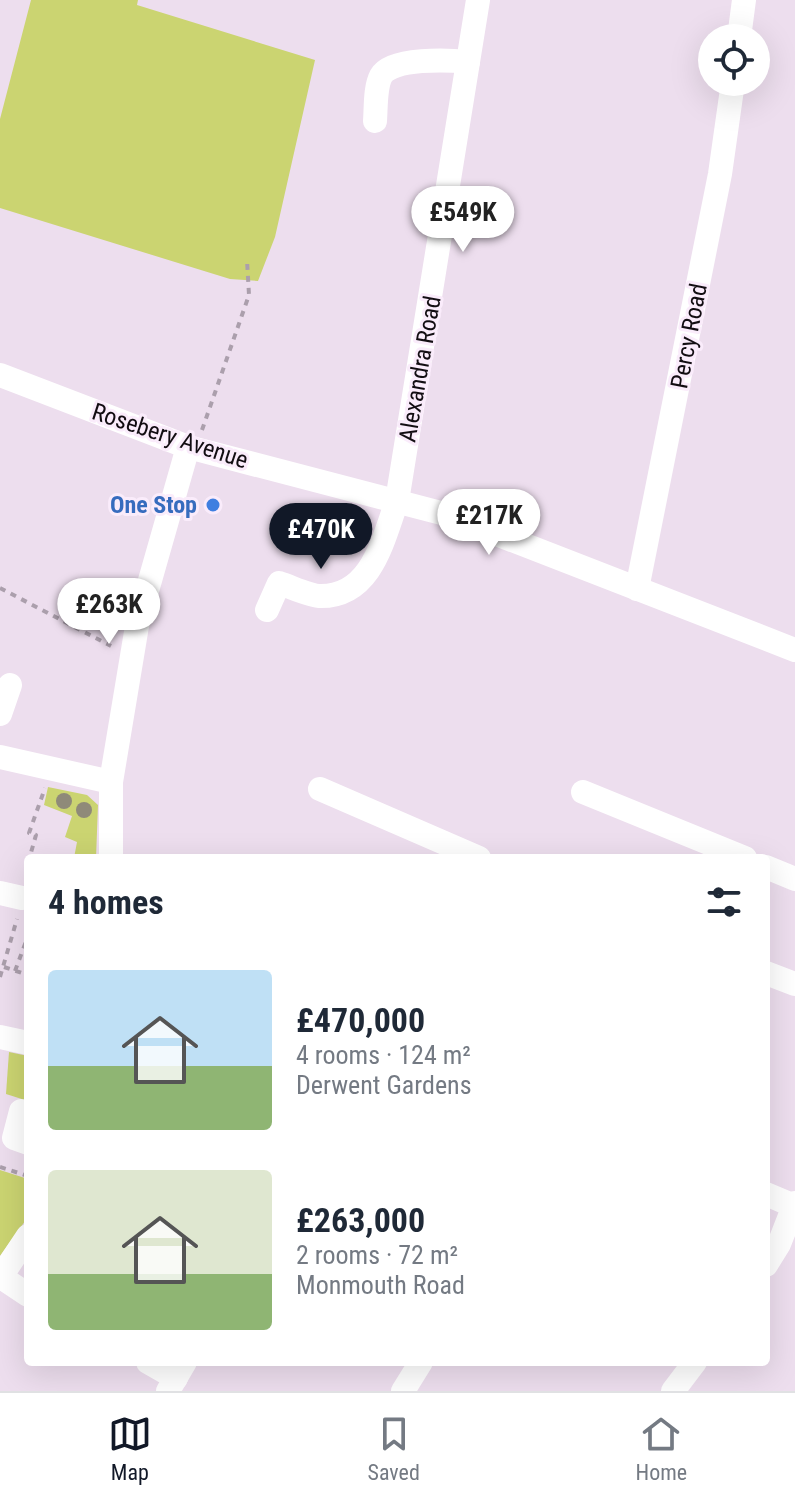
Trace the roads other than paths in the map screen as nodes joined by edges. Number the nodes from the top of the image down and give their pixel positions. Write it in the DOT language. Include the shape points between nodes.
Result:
graph roads {
  1 [pos="478,0"];
  2 [pos="744,0"];
  3 [pos="741,24"];
  4 [pos="468,62"];
  5 [pos="731,96"];
  6 [pos="375,121"];
  7 [pos="0,375"];
  8 [pos="192,448"];
  9 [pos="397,501"];
  10 [pos="637,589"];
  11 [pos="267,610"];
  12 [pos="795,650"];
  13 [pos="10,685"];
  14 [pos="0,714"];
  15 [pos="0,757"];
  16 [pos="111,782"];
  17 [pos="320,789"];
  18 [pos="583,792"];
  19 [pos="111,854"];
  20 [pos="462,854"];
  21 [pos="735,854"];
  22 [pos="770,869"];
  23 [pos="795,879"];
  24 [pos="770,975"];
  25 [pos="795,984"];
  26 [pos="0,1037"];
  27 [pos="24,1042"];
  28 [pos="21,1111"];
  29 [pos="24,1142"];
  30 [pos="770,1195"];
  31 [pos="794,1204"];
  32 [pos="24,1242"];
  33 [pos="770,1256"];
  34 [pos="0,1278"];
  35 [pos="24,1293"];
  36 [pos="156,1366"];
  37 [pos="419,1366"];
  38 [pos="692,1366"];
  39 [pos="177,1377"];
  40 [pos="403,1391"];
  41 [pos="673,1391"];
  1 -- 4 [label="street, Alexandra Road"];
  2 -- 3 [label="street"];
  4 -- 6 [label="street" via="415,62 388,69 381,77"];
  4 -- 9 [label="street, Alexandra Road"];
  5 -- 10 [label="street, Percy Road"];
  7 -- 8 [label="street, Rosebery Avenue"];
  8 -- 9 [label="street, Rosebery Avenue"];
  8 -- 16 [label="street" via="131,657"];
  9 -- 10 [label="street, Rosebery Avenue" via="445,514"];
  9 -- 11 [label="street, Alexandra Road" via="374,563 356,586 321,596 279,583"];
  10 -- 12 [label="street, Rosebery Avenue"];
  13 -- 14 [label="street"];
  15 -- 16 [label="street"];
  16 -- 19 [label="street"];
  17 -- 20 [label="street"];
  18 -- 21 [label="street"];
  22 -- 23 [label="street"];
  24 -- 25 [label="street"];
  26 -- 27 [label="street"];
  28 -- 29 [label="street" via="14,1138"];
  30 -- 31 [label="street"];
  31 -- 33 [label="street"];
  32 -- 34 [label="street"];
  34 -- 35 [label="street"];
  36 -- 39 [label="street"];
  37 -- 40 [label="street"];
  38 -- 41 [label="street"];
}
